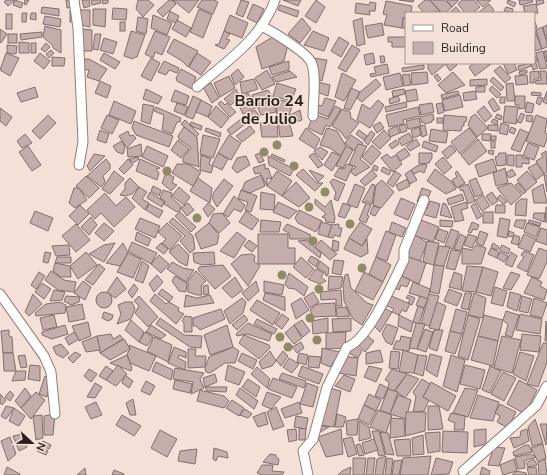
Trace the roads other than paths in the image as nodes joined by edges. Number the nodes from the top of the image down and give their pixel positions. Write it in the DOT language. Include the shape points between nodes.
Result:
graph roads {
  1 [pos="74,0"];
  2 [pos="275,0"];
  3 [pos="261,26"];
  4 [pos="197,87"];
  5 [pos="313,116"];
  6 [pos="79,165"];
  7 [pos="424,200"];
  8 [pos="0,294"];
  9 [pos="547,386"];
  10 [pos="55,414"];
  11 [pos="463,471"];
  12 [pos="308,475"];
  1 -- 6 [label="street" via="78,28 83,142"];
  2 -- 3 [label="street"];
  3 -- 4 [label="street" via="248,43"];
  3 -- 5 [label="street" via="280,36 312,63"];
  7 -- 12 [label="street" via="404,250 404,260 375,318 353,345 347,347 326,387 313,439 303,451"];
  8 -- 10 [label="street" via="44,356 51,372"];
  9 -- 11 [label="street" via="536,406"];
}
